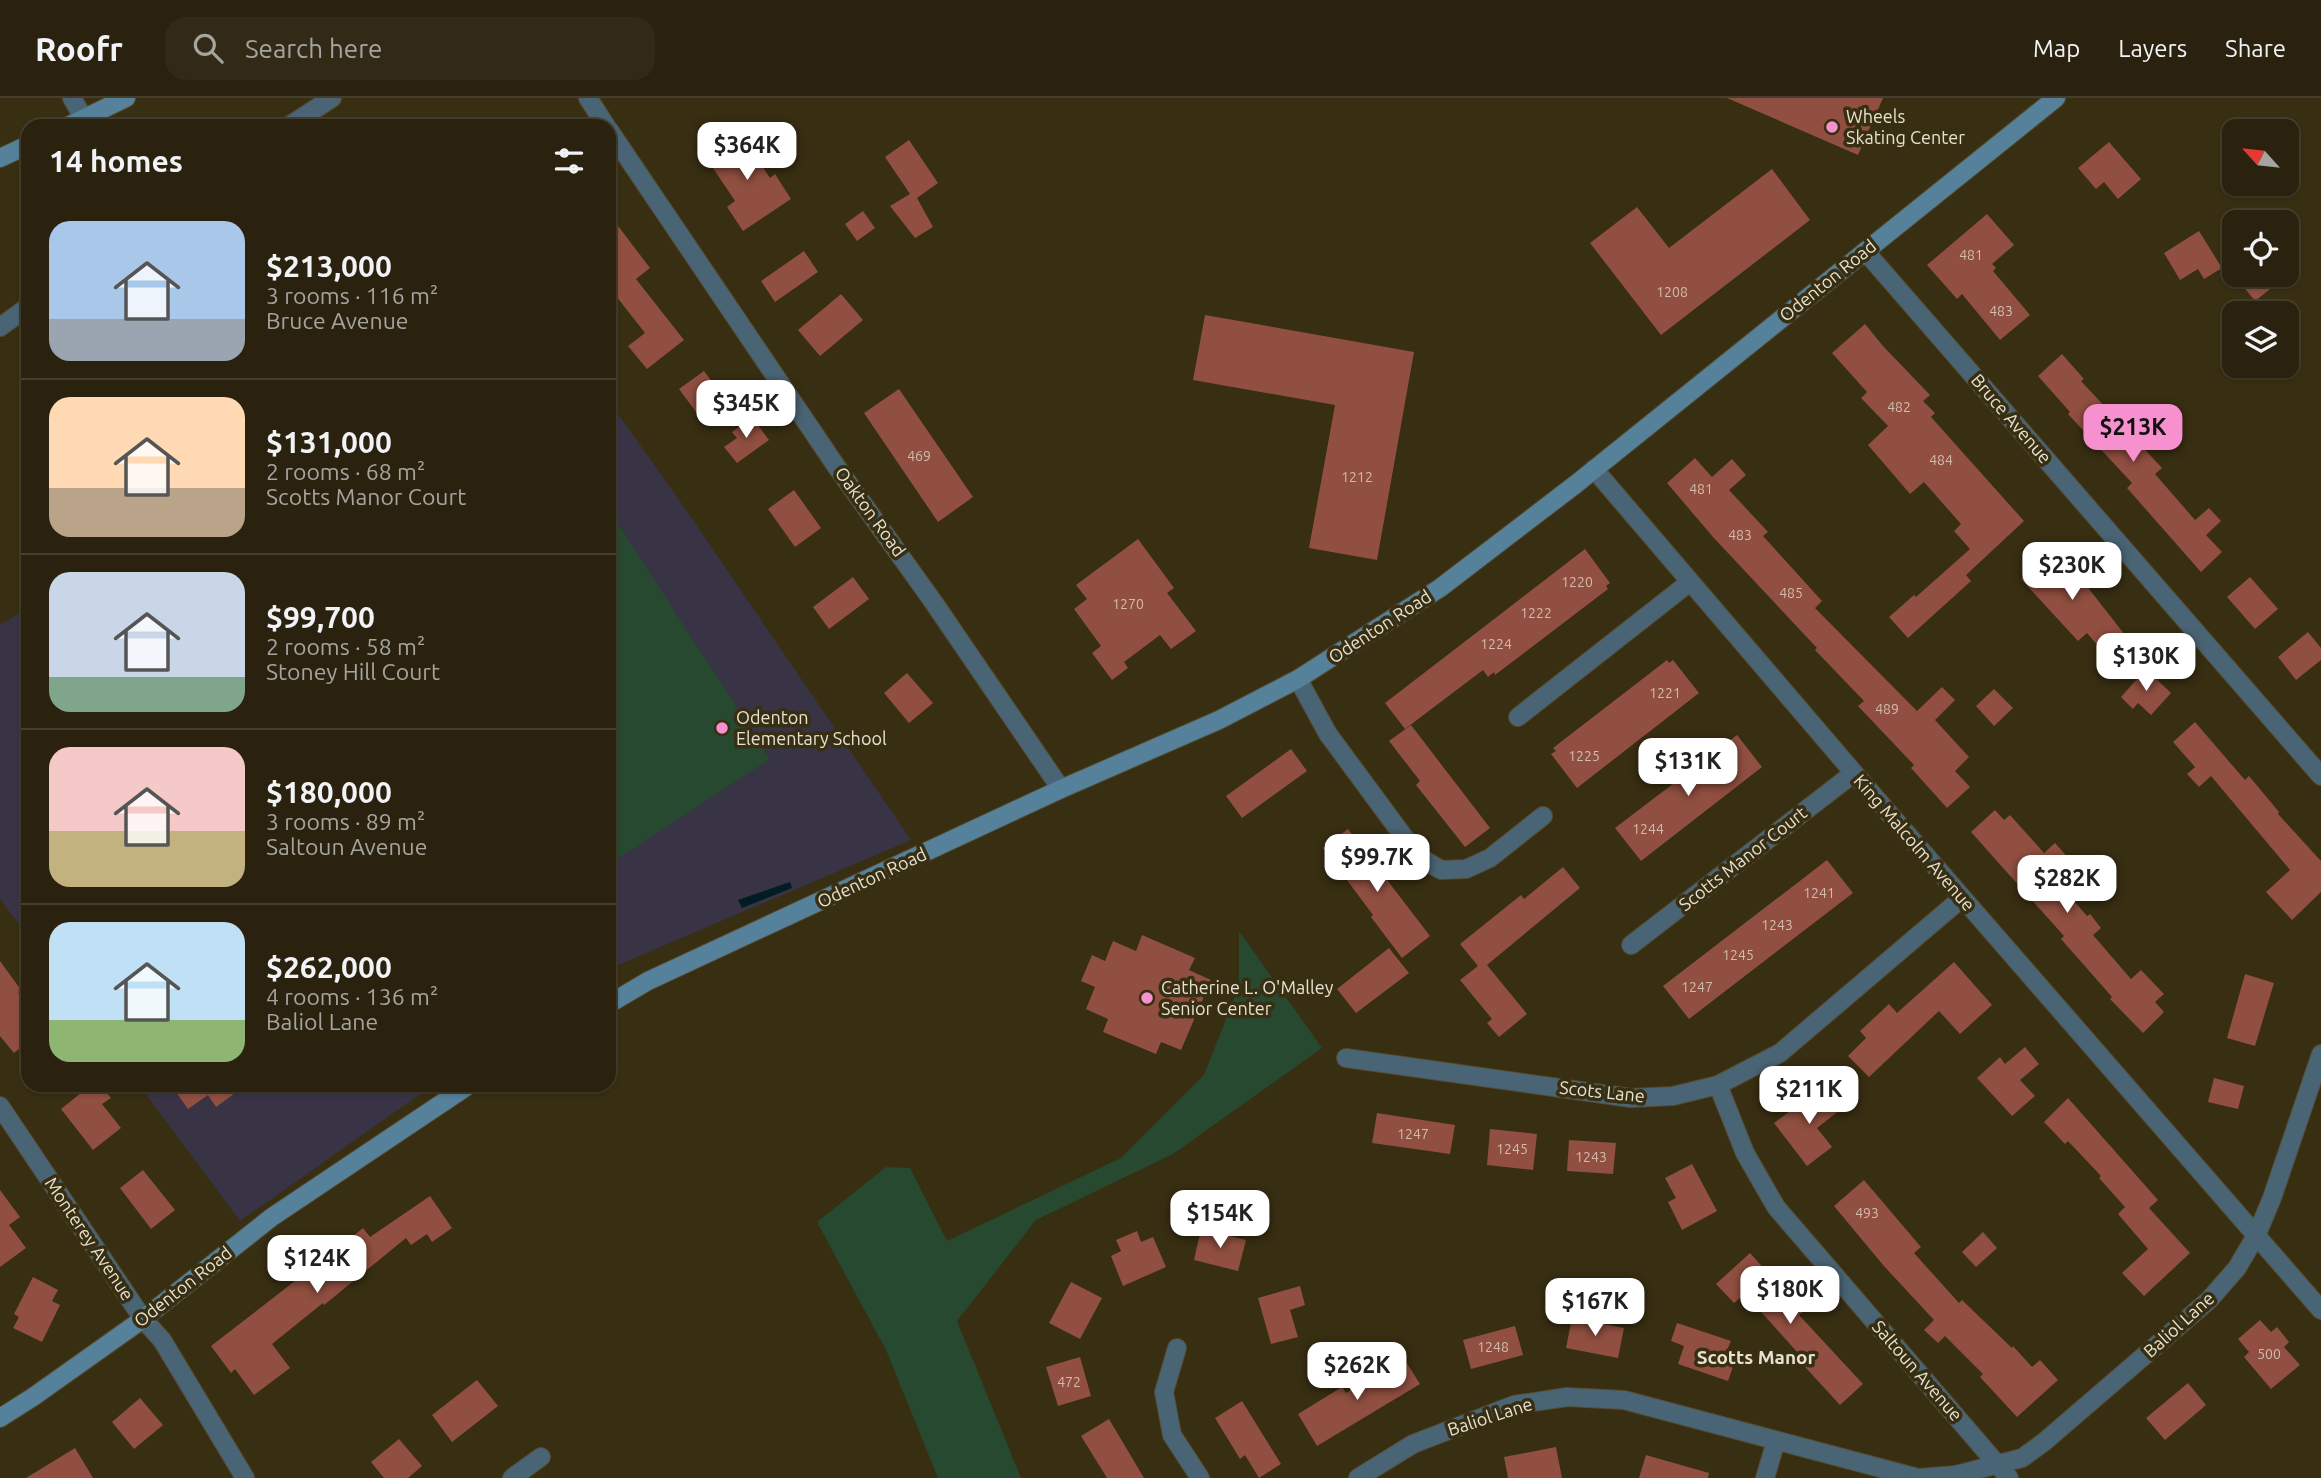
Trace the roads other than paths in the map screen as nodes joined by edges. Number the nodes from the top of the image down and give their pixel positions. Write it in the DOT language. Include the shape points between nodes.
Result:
graph roads {
  1 [pos="72,98"];
  2 [pos="127,98"];
  3 [pos="332,98"];
  4 [pos="588,98"];
  5 [pos="2056,98"];
  6 [pos="79,119"];
  7 [pos="88,119"];
  8 [pos="300,119"];
  9 [pos="602,119"];
  10 [pos="616,140"];
  11 [pos="21,148"];
  12 [pos="0,158"];
  13 [pos="1865,251"];
  14 [pos="21,312"];
  15 [pos="0,327"];
  16 [pos="1594,469"];
  17 [pos="1690,582"];
  18 [pos="1298,679"];
  19 [pos="1518,718"];
  20 [pos="1854,773"];
  21 [pos="2321,776"];
  22 [pos="1061,789"];
  23 [pos="1543,816"];
  24 [pos="1962,898"];
  25 [pos="1631,945"];
  26 [pos="616,1000"];
  27 [pos="2321,1054"];
  28 [pos="1346,1058"];
  29 [pos="1718,1085"];
  30 [pos="459,1092"];
  31 [pos="0,1106"];
  32 [pos="2257,1234"];
  33 [pos="2321,1310"];
  34 [pos="143,1319"];
  35 [pos="1177,1348"];
  36 [pos="0,1418"];
  37 [pos="1776,1441"];
  38 [pos="541,1457"];
  39 [pos="1997,1464"];
  40 [pos="245,1478"];
  41 [pos="512,1478"];
  42 [pos="1200,1478"];
  43 [pos="1357,1478"];
  44 [pos="1765,1478"];
  45 [pos="1918,1478"];
  46 [pos="2009,1478"];
  1 -- 6 [label="street"];
  2 -- 7 [label="street"];
  3 -- 8 [label="street"];
  4 -- 9 [label="street, Oakton Road"];
  5 -- 13 [label="street, Odenton Road"];
  10 -- 22 [label="street, Oakton Road"];
  11 -- 12 [label="street"];
  13 -- 16 [label="street, Odenton Road"];
  13 -- 21 [label="street, Bruce Avenue"];
  14 -- 15 [label="street"];
  16 -- 17 [label="street, King Malcolm Avenue"];
  16 -- 18 [label="street, Odenton Road" via="1440,588"];
  17 -- 19 [label="street"];
  17 -- 20 [label="street, King Malcolm Avenue"];
  18 -- 22 [label="street, Odenton Road" via="1219,720"];
  18 -- 23 [label="street" via="1328,734 1418,856 1441,870 1466,869 1490,858"];
  20 -- 24 [label="street, King Malcolm Avenue"];
  20 -- 25 [label="street, Scotts Manor Court"];
  22 -- 26 [label="street, Odenton Road"];
  24 -- 29 [label="street, Scots Lane" via="1780,1053"];
  24 -- 32 [label="street, King Malcolm Avenue"];
  27 -- 32 [label="street, Baliol Lane"];
  28 -- 29 [label="street, Scots Lane" via="1631,1098 1673,1096"];
  29 -- 39 [label="street, Saltoun Avenue" via="1745,1153 1776,1207"];
  30 -- 34 [label="street, Odenton Road" via="272,1217"];
  31 -- 34 [label="street, Monterey Avenue"];
  32 -- 33 [label="street, King Malcolm Avenue"];
  32 -- 39 [label="street, Baliol Lane" via="2237,1268 2209,1300 2044,1443 2022,1458"];
  34 -- 36 [label="street, Odenton Road"];
  34 -- 40 [label="street, Monterey Avenue" via="162,1340"];
  35 -- 42 [label="street" via="1164,1392 1172,1435"];
  37 -- 43 [label="street, Baliol Lane" via="1624,1400 1567,1396 1514,1405 1412,1444"];
  37 -- 44 [label="street"];
  37 -- 45 [label="street, Baliol Lane"];
  38 -- 41 [label="street"];
  39 -- 45 [label="street, Baliol Lane" via="1956,1475"];
  39 -- 46 [label="street, Saltoun Avenue"];
}
